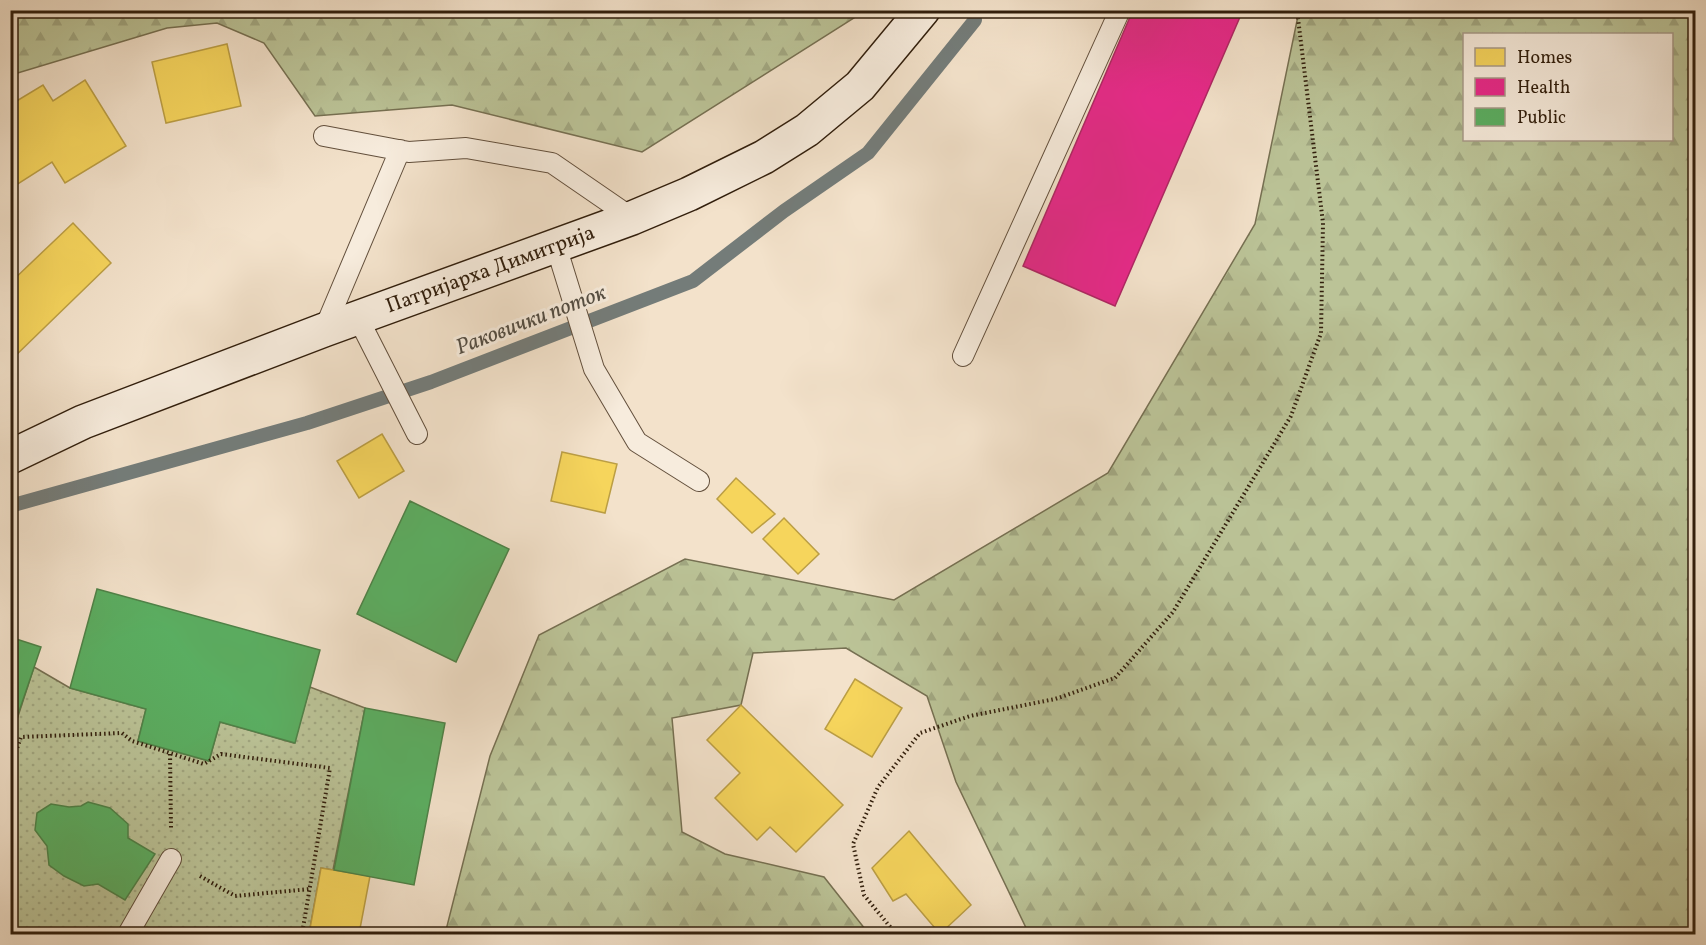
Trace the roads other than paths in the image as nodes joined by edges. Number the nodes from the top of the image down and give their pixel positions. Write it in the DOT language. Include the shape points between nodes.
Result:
graph roads {
  1 [pos="923,10"];
  2 [pos="1120,10"];
  3 [pos="324,136"];
  4 [pos="400,150"];
  5 [pos="632,218"];
  6 [pos="556,246"];
  7 [pos="358,318"];
  8 [pos="324,330"];
  9 [pos="963,356"];
  10 [pos="414,428"];
  11 [pos="10,458"];
  12 [pos="699,481"];
  13 [pos="171,859"];
  14 [pos="128,934"];
  1 -- 5 [label="main road, Патријарха Димитрија" via="860,86 807,130 764,157"];
  2 -- 9 [label="lane"];
  3 -- 4 [label="lane"];
  4 -- 5 [label="lane" via="466,148 552,163"];
  4 -- 8 [label="lane"];
  5 -- 6 [label="main road, Патријарха Димитрија"];
  6 -- 7 [label="main road, Патријарха Димитрија"];
  6 -- 12 [label="lane" via="594,369 637,442"];
  7 -- 8 [label="main road, Патријарха Димитрија"];
  7 -- 10 [label="lane"];
  8 -- 11 [label="main road, Патријарха Димитрија" via="83,422"];
  13 -- 14 [label="lane"];
}
